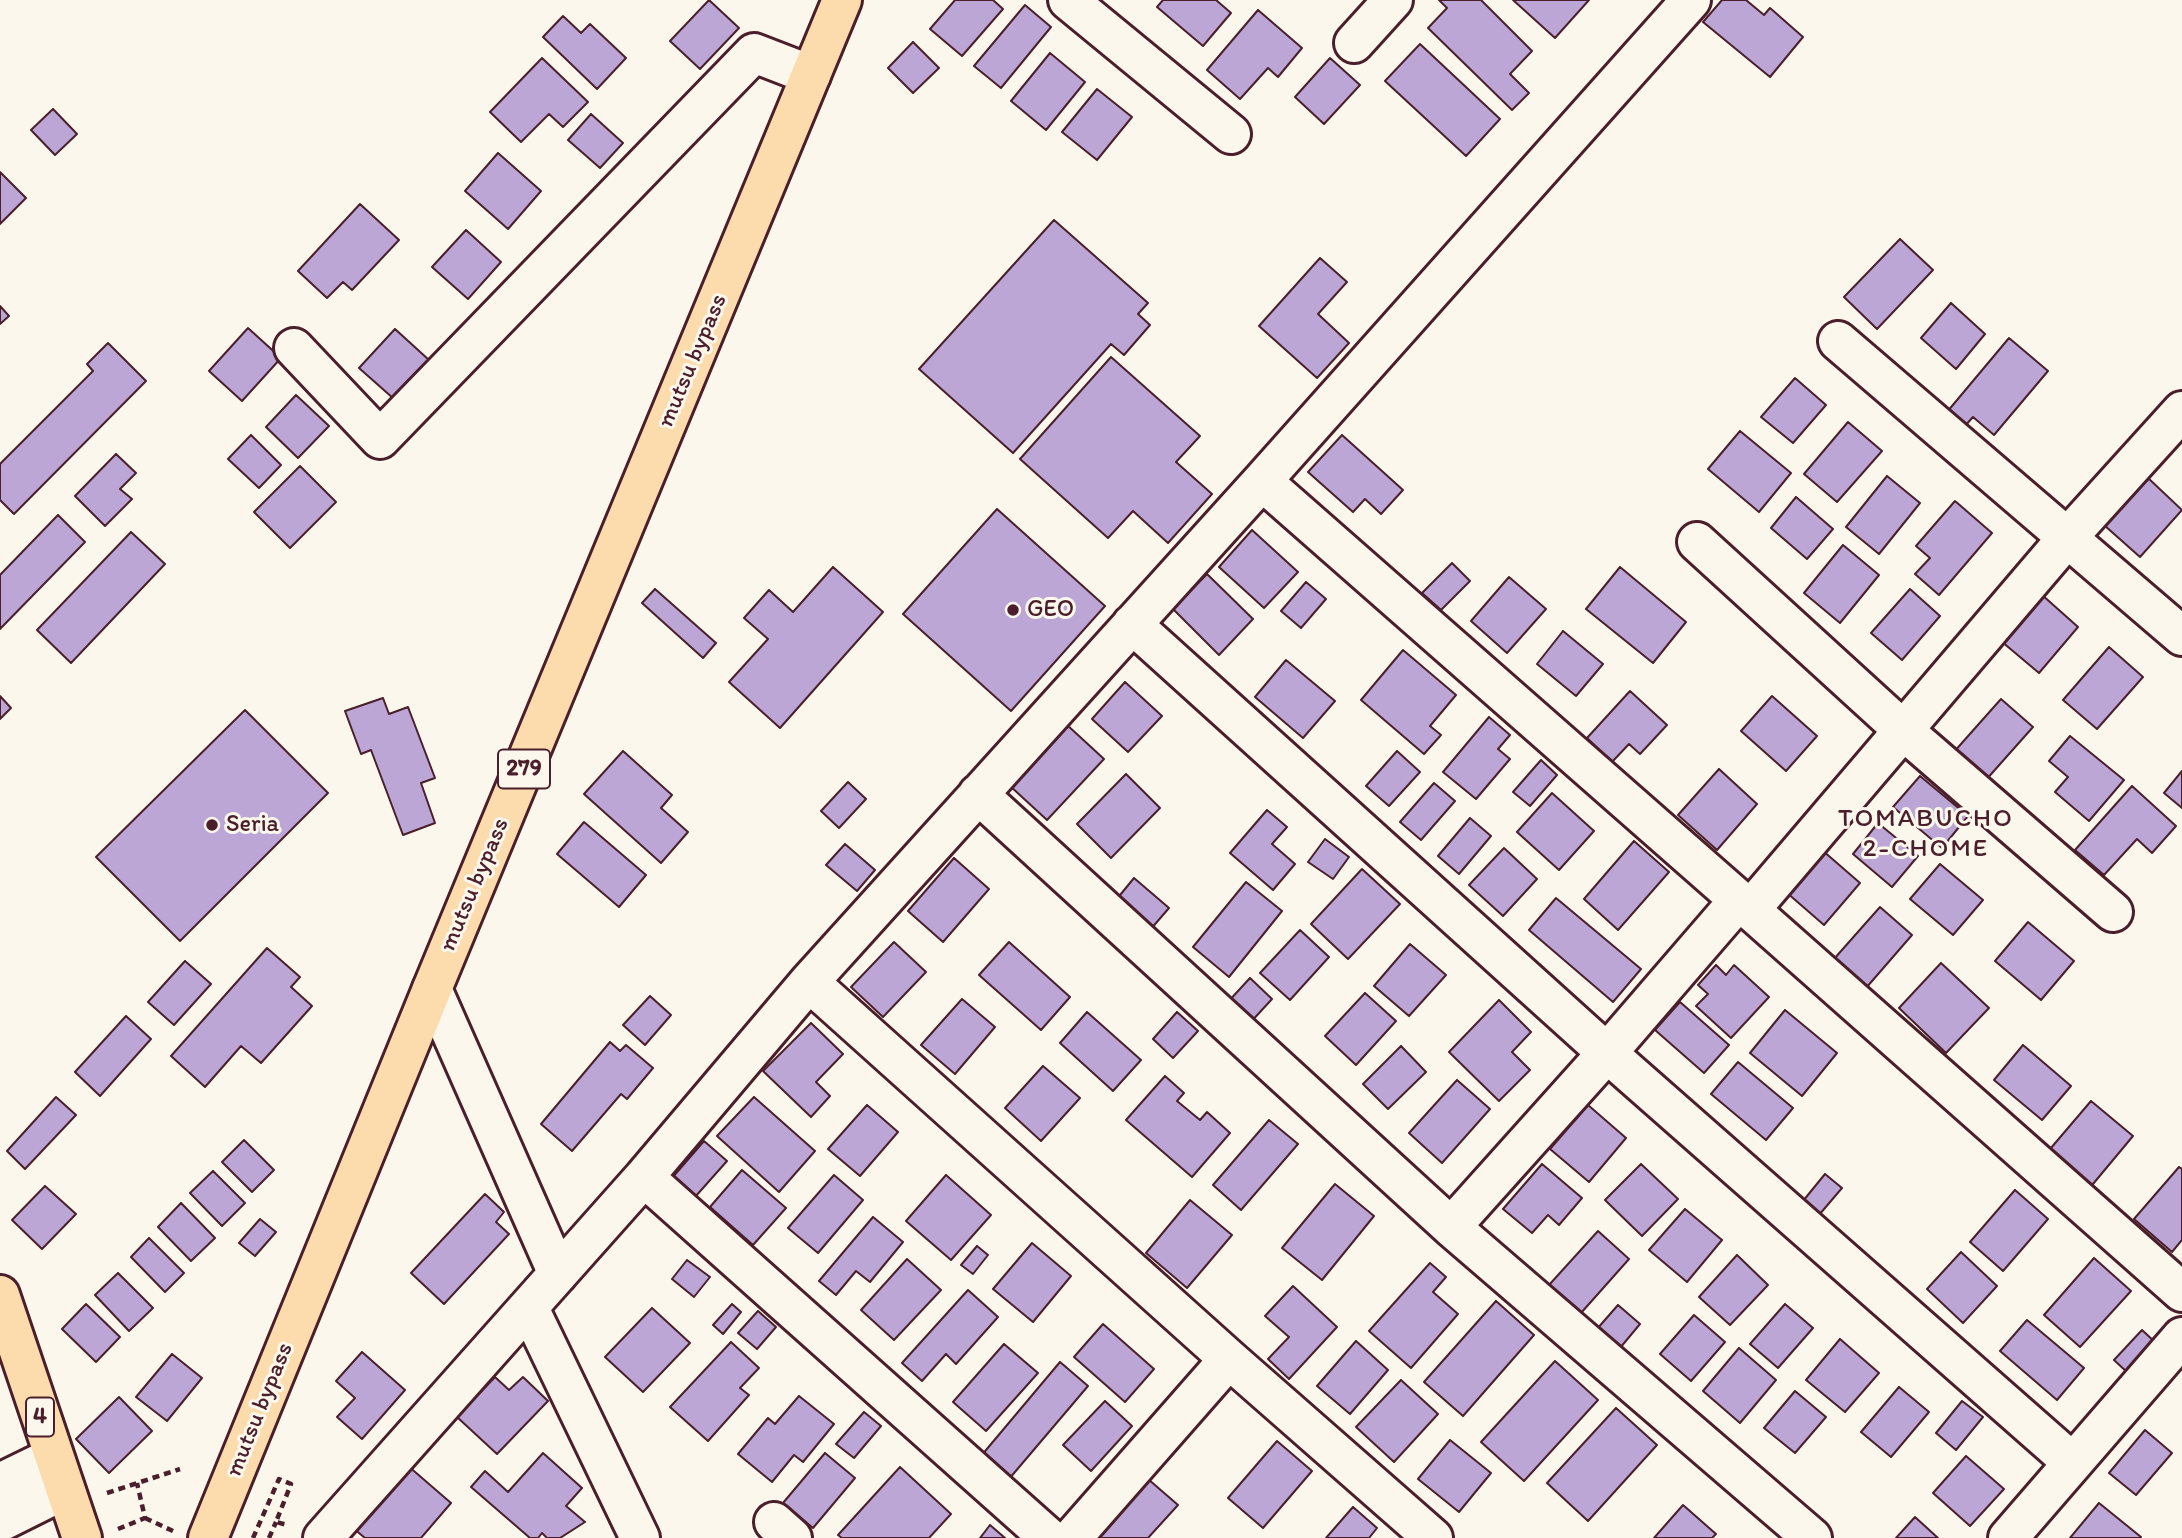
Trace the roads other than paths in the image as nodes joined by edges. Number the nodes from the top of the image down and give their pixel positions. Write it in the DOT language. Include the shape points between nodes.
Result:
graph roads {
  1 [pos="842,0"];
  2 [pos="1068,0"];
  3 [pos="1393,0"];
  4 [pos="1685,2"];
  5 [pos="1354,43"];
  6 [pos="811,75"];
  7 [pos="1231,134"];
  8 [pos="1838,341"];
  9 [pos="294,348"];
  10 [pos="2182,411"];
  11 [pos="1262,481"];
  12 [pos="2067,538"];
  13 [pos="1697,542"];
  14 [pos="1132,624"];
  15 [pos="2182,636"];
  16 [pos="1903,731"];
  17 [pos="978,794"];
  18 [pos="1745,905"];
  19 [pos="2113,912"];
  20 [pos="809,982"];
  21 [pos="432,989"];
  22 [pos="1607,1053"];
  23 [pos="644,1177"];
  24 [pos="1451,1227"];
  25 [pos="558,1274"];
  26 [pos="2182,1292"];
  27 [pos="0,1295"];
  28 [pos="529,1308"];
  29 [pos="2182,1338"];
  30 [pos="1229,1359"];
  31 [pos="2073,1463"];
  32 [pos="59,1474"];
  33 [pos="0,1483"];
  34 [pos="0,1522"];
  35 [pos="94,1536"];
  36 [pos="193,1536"];
  37 [pos="323,1538"];
  38 [pos="640,1538"];
  39 [pos="1049,1538"];
  40 [pos="1072,1538"];
  41 [pos="1433,1538"];
  42 [pos="1812,1538"];
  43 [pos="2008,1538"];
  1 -- 6 [label="main road, mutsu bypass / 279"];
  2 -- 7 [label="street"];
  3 -- 5 [label="street"];
  4 -- 11 [label="street"];
  6 -- 9 [label="street" via="754,53 380,439"];
  6 -- 21 [label="main road, mutsu bypass / 279"];
  8 -- 12 [label="street"];
  10 -- 12 [label="street"];
  11 -- 14 [label="street"];
  11 -- 18 [label="street"];
  12 -- 15 [label="street"];
  12 -- 16 [label="street"];
  13 -- 16 [label="street"];
  14 -- 17 [label="street"];
  14 -- 22 [label="street"];
  16 -- 18 [label="street"];
  16 -- 19 [label="street"];
  17 -- 20 [label="street"];
  17 -- 24 [label="street"];
  18 -- 22 [label="street"];
  18 -- 26 [label="street"];
  20 -- 23 [label="street"];
  20 -- 30 [label="street"];
  21 -- 25 [label="street"];
  21 -- 36 [label="main road, mutsu bypass / 279"];
  22 -- 24 [label="street"];
  22 -- 31 [label="street"];
  23 -- 25 [label="street"];
  23 -- 39 [label="street"];
  24 -- 42 [label="street"];
  25 -- 28 [label="street"];
  27 -- 32 [label="main road, 4"];
  28 -- 37 [label="street"];
  28 -- 38 [label="street"];
  29 -- 31 [label="street"];
  30 -- 40 [label="street"];
  30 -- 41 [label="street"];
  31 -- 43 [label="street"];
  32 -- 33 [label="street"];
  32 -- 34 [label="street"];
  32 -- 35 [label="main road, 4"];
}
